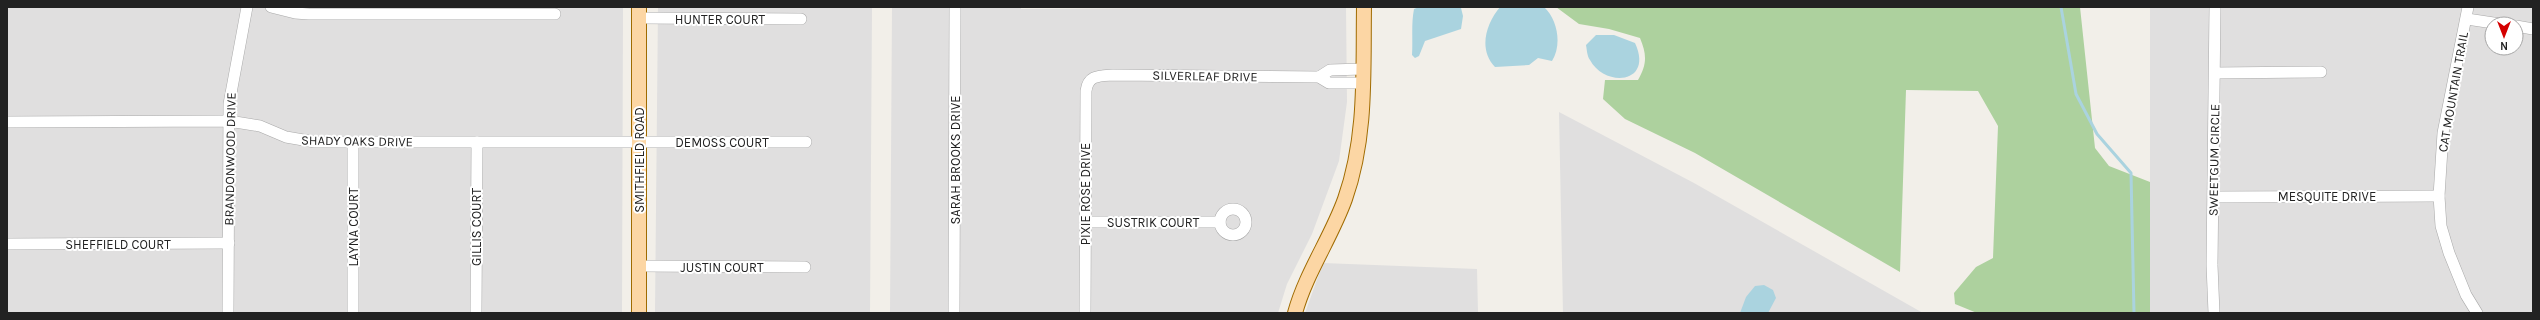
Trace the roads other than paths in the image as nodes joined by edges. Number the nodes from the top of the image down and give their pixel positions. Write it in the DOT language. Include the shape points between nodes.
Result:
graph roads {
  1 [pos="247,7"];
  2 [pos="270,7"];
  3 [pos="955,7"];
  4 [pos="1364,7"];
  5 [pos="2215,7"];
  6 [pos="2468,7"];
  7 [pos="373,11"];
  8 [pos="639,13"];
  9 [pos="555,14"];
  10 [pos="2467,19"];
  11 [pos="801,20"];
  12 [pos="2484,22"];
  13 [pos="1363,69"];
  14 [pos="2321,72"];
  15 [pos="2215,73"];
  16 [pos="1319,77"];
  17 [pos="1092,78"];
  18 [pos="1364,83"];
  19 [pos="229,121"];
  20 [pos="7,122"];
  21 [pos="639,141"];
  22 [pos="353,142"];
  23 [pos="477,142"];
  24 [pos="806,142"];
  25 [pos="2439,196"];
  26 [pos="2214,197"];
  27 [pos="1085,222"];
  28 [pos="1220,222"];
  29 [pos="229,243"];
  30 [pos="7,244"];
  31 [pos="639,266"];
  32 [pos="805,267"];
  33 [pos="228,313"];
  34 [pos="353,313"];
  35 [pos="476,313"];
  36 [pos="638,313"];
  37 [pos="954,313"];
  38 [pos="1085,313"];
  39 [pos="1295,313"];
  40 [pos="2214,313"];
  41 [pos="2477,313"];
  1 -- 19 [label="street, BRANDONWOOD DRIVE" via="230,89"];
  2 -- 7 [label="street" via="295,13"];
  3 -- 37 [label="street, SARAH BROOKS DRIVE"];
  4 -- 13 [label="main road"];
  5 -- 15 [label="street, SWEETGUM CIRCLE"];
  6 -- 10 [label="street, CAT MOUNTAIN TRAIL"];
  7 -- 9 [label="street"];
  8 -- 11 [label="street, HUNTER COURT"];
  8 -- 21 [label="main road, SMITHFIELD ROAD"];
  10 -- 12 [label="street"];
  10 -- 25 [label="street, CAT MOUNTAIN TRAIL" via="2443,133"];
  13 -- 16 [label="street, SILVERLEAF DRIVE" via="1330,70"];
  13 -- 18 [label="main road"];
  14 -- 15 [label="street"];
  15 -- 26 [label="street, SWEETGUM CIRCLE"];
  16 -- 17 [label="street, SILVERLEAF DRIVE" via="1113,75"];
  16 -- 18 [label="street, SILVERLEAF DRIVE" via="1329,83"];
  17 -- 27 [label="street, PIXIE ROSE DRIVE" via="1087,82 1086,91"];
  18 -- 39 [label="main road" via="1362,120 1351,178 1336,221"];
  19 -- 20 [label="street, SHADY OAKS DRIVE"];
  19 -- 22 [label="street, SHADY OAKS DRIVE" via="260,126 300,141"];
  19 -- 29 [label="street, BRANDONWOOD DRIVE"];
  21 -- 23 [label="street, SHADY OAKS DRIVE"];
  21 -- 24 [label="street, DEMOSS COURT"];
  21 -- 31 [label="main road, SMITHFIELD ROAD"];
  22 -- 23 [label="street, SHADY OAKS DRIVE"];
  22 -- 34 [label="street, LAYNA COURT"];
  23 -- 35 [label="street, GILLIS COURT"];
  25 -- 26 [label="street, MESQUITE DRIVE"];
  25 -- 41 [label="street, CAT MOUNTAIN TRAIL" via="2441,226 2449,253 2466,295"];
  26 -- 40 [label="street, SWEETGUM CIRCLE"];
  27 -- 28 [label="street, SUSTRIK COURT"];
  27 -- 38 [label="street, PIXIE ROSE DRIVE"];
  29 -- 30 [label="street, SHEFFIELD COURT"];
  29 -- 33 [label="street, BRANDONWOOD DRIVE"];
  31 -- 32 [label="street, JUSTIN COURT"];
  31 -- 36 [label="main road, SMITHFIELD ROAD"];
}
